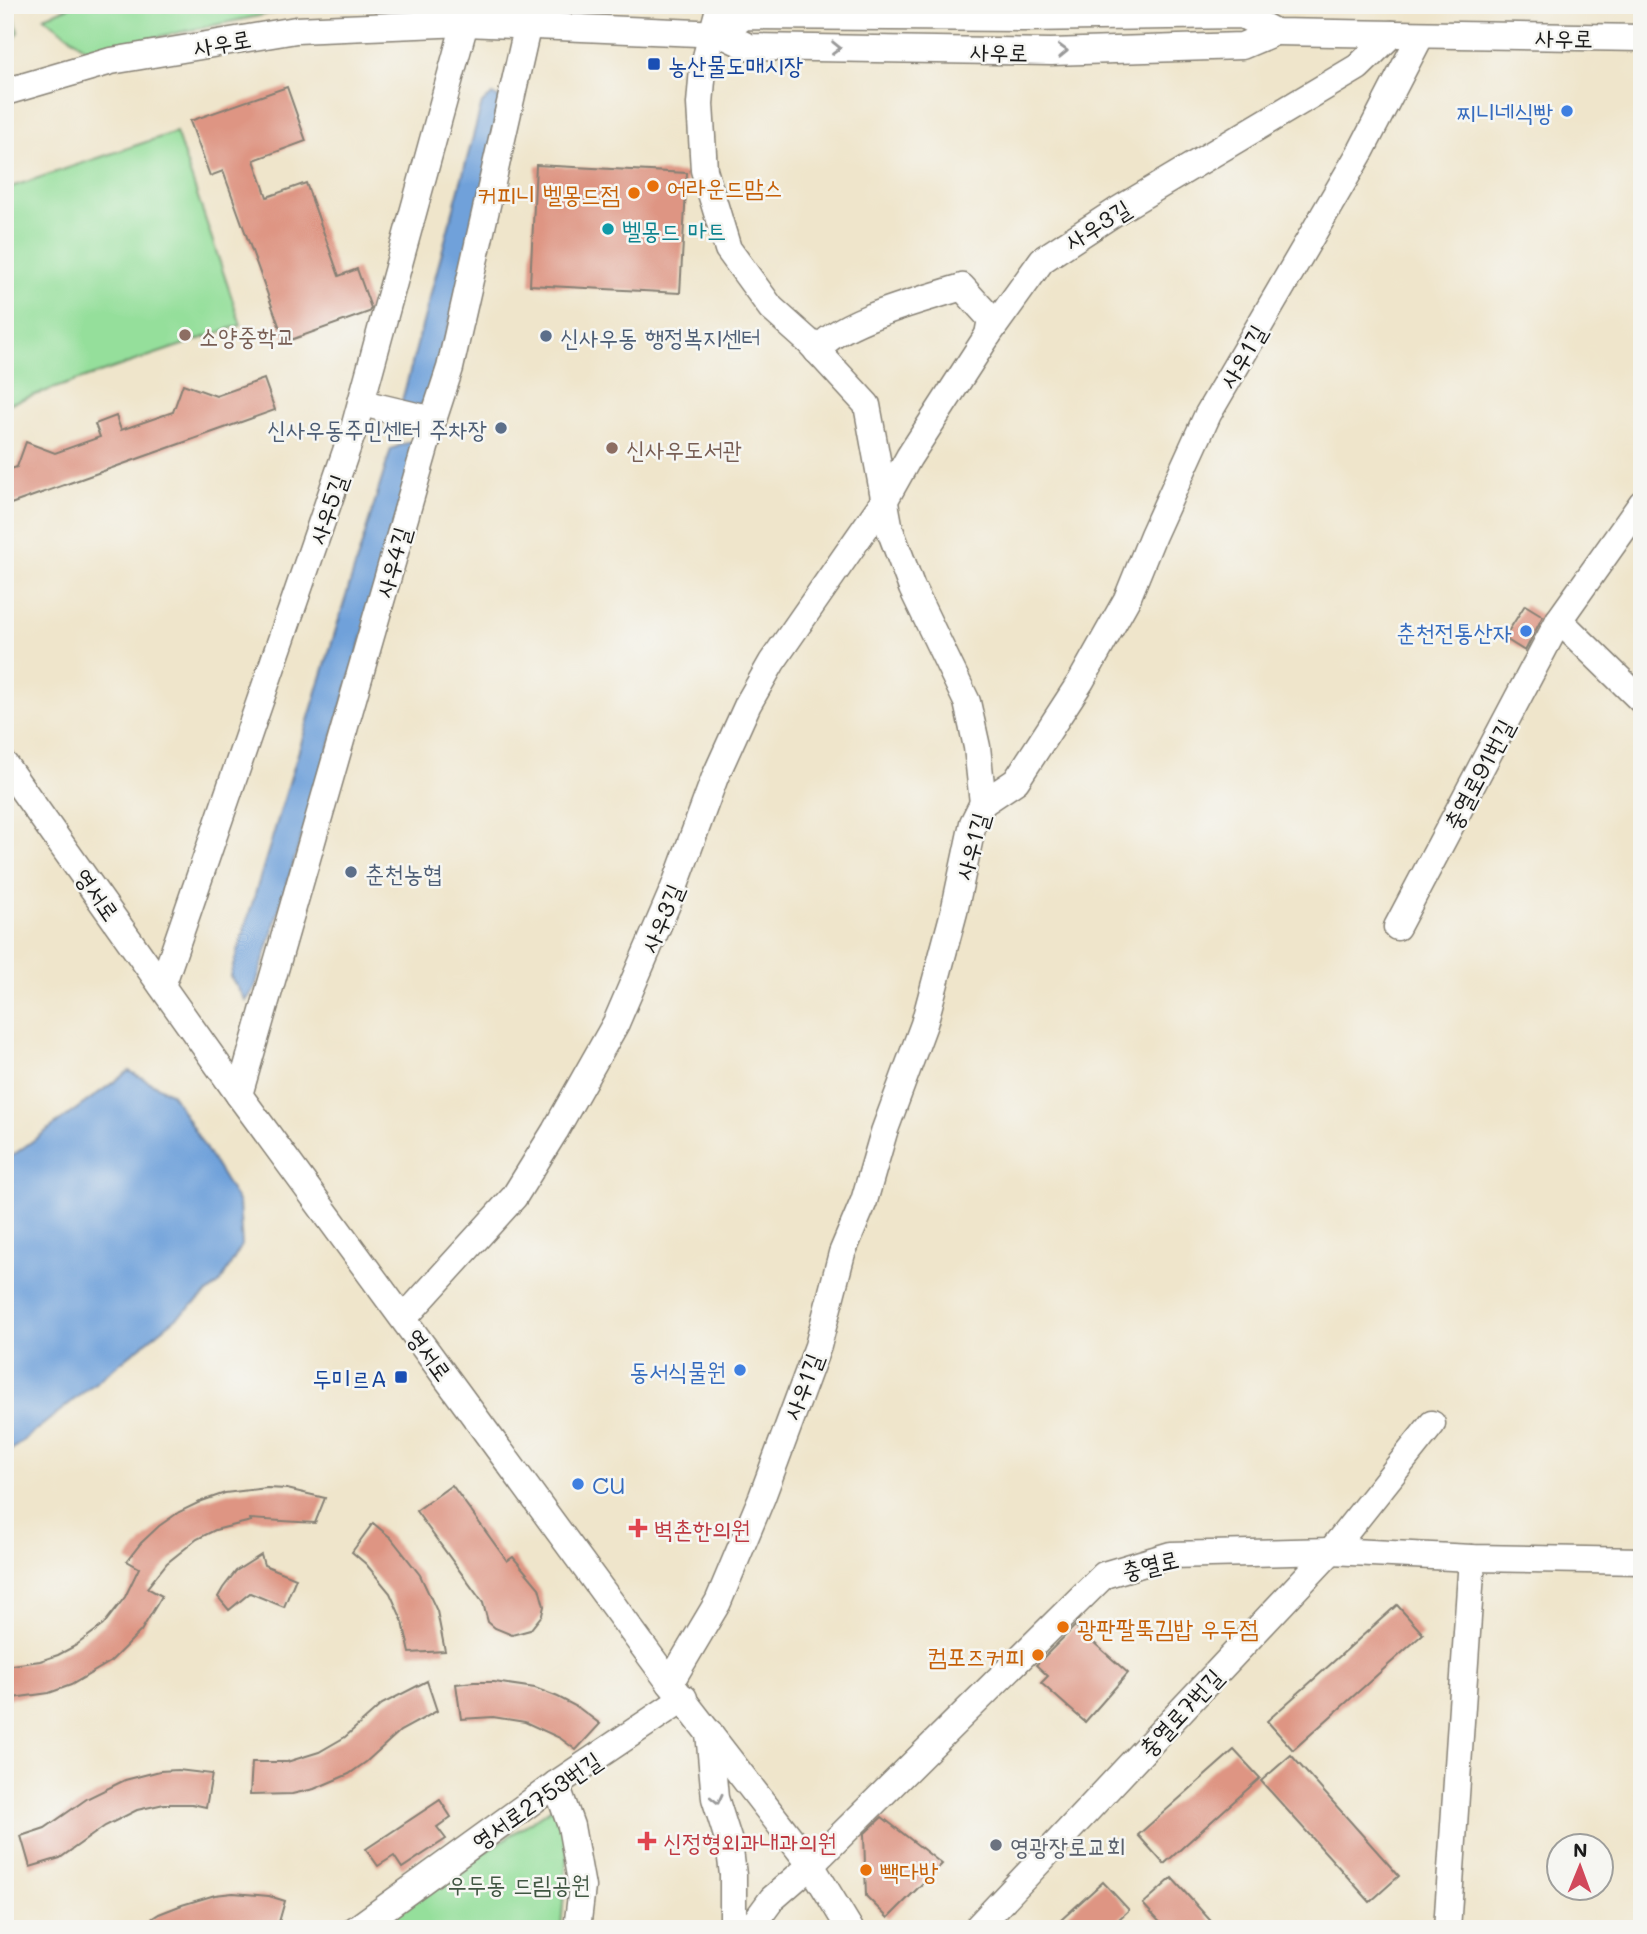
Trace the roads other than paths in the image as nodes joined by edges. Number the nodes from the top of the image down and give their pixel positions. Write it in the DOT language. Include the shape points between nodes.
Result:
graph roads {
  1 [pos="720,5"];
  2 [pos="528,15"];
  3 [pos="465,23"];
  4 [pos="716,34"];
  5 [pos="1392,34"];
  6 [pos="1421,35"];
  7 [pos="1642,37"];
  8 [pos="5,92"];
  9 [pos="988,335"];
  10 [pos="817,351"];
  11 [pos="362,403"];
  12 [pos="433,420"];
  13 [pos="886,498"];
  14 [pos="1642,503"];
  15 [pos="1559,620"];
  16 [pos="1642,701"];
  17 [pos="5,765"];
  18 [pos="983,803"];
  19 [pos="1397,927"];
  20 [pos="162,986"];
  21 [pos="239,1094"];
  22 [pos="404,1318"];
  23 [pos="1432,1424"];
  24 [pos="1331,1551"];
  25 [pos="1472,1558"];
  26 [pos="1642,1561"];
  27 [pos="677,1690"];
  28 [pos="709,1732"];
  29 [pos="556,1784"];
  30 [pos="811,1866"];
  31 [pos="363,1927"];
  32 [pos="577,1929"];
  33 [pos="733,1929"];
  34 [pos="750,1929"];
  35 [pos="850,1929"];
  36 [pos="976,1929"];
  37 [pos="1447,1929"];
  1 -- 4 [label="street"];
  2 -- 3 [label="street, 사우로"];
  2 -- 4 [label="street, 사우로"];
  2 -- 12 [label="street, 사우4길" via="450,368"];
  3 -- 8 [label="street, 사우로" via="296,30 111,61"];
  3 -- 11 [label="street, 사우5길"];
  4 -- 5 [label="street, 사우로" via="744,16 1242,15 1276,32"];
  4 -- 10 [label="street" via="703,68 700,104 704,170 728,249 771,308"];
  5 -- 6 [label="street, 사우로"];
  5 -- 9 [label="street, 사우3길" via="1358,67 1042,260"];
  6 -- 7 [label="street, 사우로"];
  6 -- 18 [label="street, 사우1길" via="1361,150 1209,414 1127,599 1081,681 1016,781"];
  9 -- 10 [label="street" via="991,320 962,287 865,318"];
  9 -- 13 [label="street, 사우3길"];
  10 -- 13 [label="street" via="867,405"];
  11 -- 12 [label="street"];
  11 -- 20 [label="street, 사우5길"];
  12 -- 21 [label="street, 사우4길"];
  13 -- 18 [label="street" via="890,530 912,588 967,702"];
  13 -- 22 [label="street, 사우3길" via="748,704 616,1023 555,1131 514,1197"];
  14 -- 15 [label="street, 충열로91번길"];
  15 -- 16 [label="street"];
  15 -- 19 [label="street, 충열로91번길"];
  17 -- 20 [label="street, 영서로"];
  18 -- 27 [label="street, 사우1길" via="973,823 924,1024 842,1253 818,1346 762,1497"];
  20 -- 21 [label="street, 영서로"];
  21 -- 22 [label="street, 영서로"];
  22 -- 27 [label="street, 영서로"];
  23 -- 24 [label="street, 충열로7번길"];
  24 -- 25 [label="street, 충열로"];
  24 -- 30 [label="street, 충열로" via="1171,1555 1104,1575"];
  24 -- 36 [label="street, 충열로7번길"];
  25 -- 26 [label="street, 충열로"];
  25 -- 37 [label="street"];
  27 -- 28 [label="street, 영서로"];
  27 -- 29 [label="street, 영서로2753번길"];
  28 -- 30 [label="street, 영서로"];
  28 -- 33 [label="street, one-way" via="715,1798 729,1842"];
  29 -- 31 [label="street, 영서로2753번길"];
  29 -- 32 [label="street" via="571,1826 582,1887"];
  30 -- 34 [label="street" via="772,1899"];
  30 -- 35 [label="street"];
}
